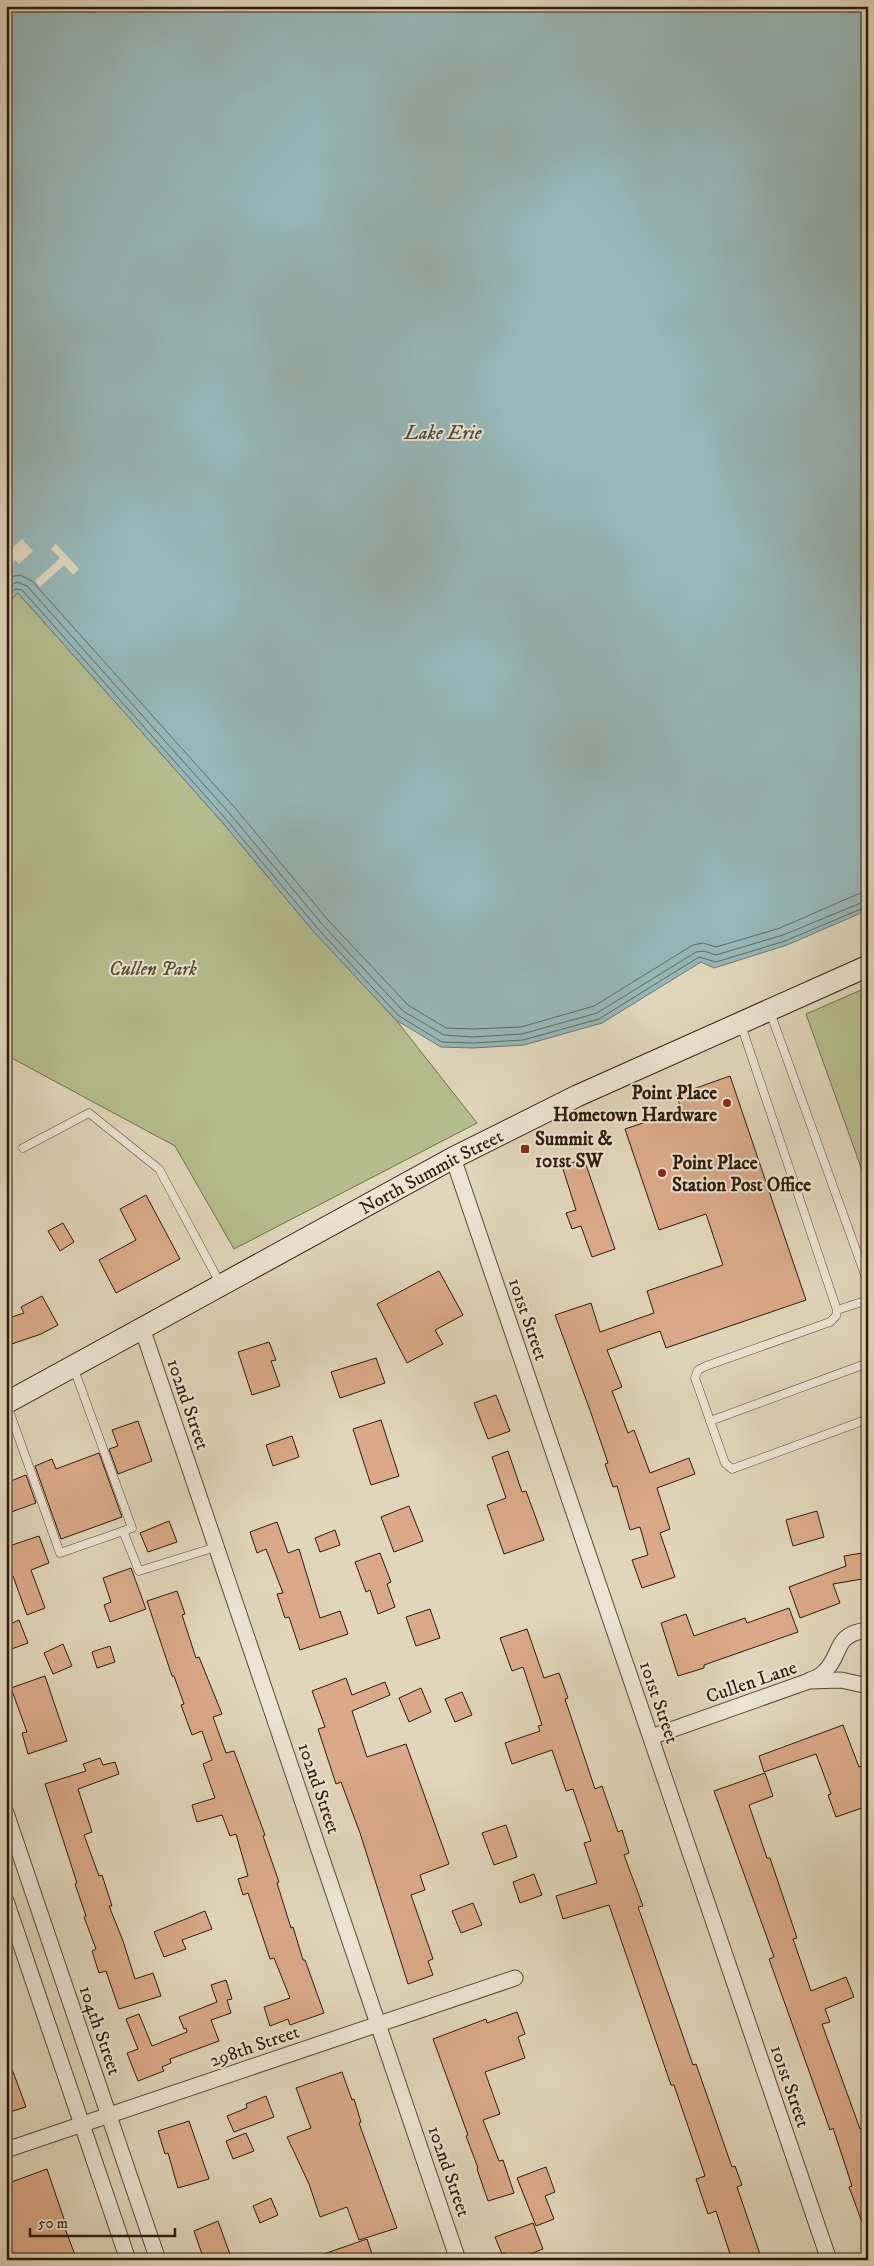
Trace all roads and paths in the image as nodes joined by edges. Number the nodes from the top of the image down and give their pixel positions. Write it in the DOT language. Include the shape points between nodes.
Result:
graph roads {
  1 [pos="868,966"];
  2 [pos="769,1010"];
  3 [pos="740,1023"];
  4 [pos="23,1148"];
  5 [pos="453,1158"];
  6 [pos="868,1283"];
  7 [pos="221,1284"];
  8 [pos="868,1300"];
  9 [pos="837,1310"];
  10 [pos="142,1328"];
  11 [pos="868,1363"];
  12 [pos="73,1367"];
  13 [pos="6,1403"];
  14 [pos="868,1419"];
  15 [pos="710,1421"];
  16 [pos="123,1531"];
  17 [pos="216,1547"];
  18 [pos="868,1630"];
  19 [pos="809,1681"];
  20 [pos="868,1686"];
  21 [pos="651,1737"];
  22 [pos="6,1813"];
  23 [pos="6,1901"];
  24 [pos="515,1978"];
  25 [pos="379,2024"];
  26 [pos="109,2115"];
  27 [pos="82,2124"];
  28 [pos="6,2150"];
  29 [pos="128,2260"];
  30 [pos="158,2260"];
  31 [pos="458,2260"];
  32 [pos="829,2260"];
  1 -- 2 [label="main road, North Summit Street"];
  2 -- 3 [label="main road, North Summit Street"];
  2 -- 6 [label="lane"];
  3 -- 5 [label="main road, North Summit Street" via="578,1096"];
  3 -- 9 [label="lane"];
  4 -- 7 [label="lane" via="89,1113 159,1168"];
  5 -- 7 [label="main road, North Summit Street"];
  5 -- 21 [label="street, 101st Street"];
  7 -- 10 [label="main road, North Summit Street"];
  8 -- 9 [label="lane"];
  9 -- 15 [label="lane" via="830,1322 698,1370 695,1378"];
  10 -- 12 [label="main road, North Summit Street"];
  10 -- 17 [label="street, 102nd Street"];
  11 -- 15 [label="lane"];
  12 -- 13 [label="main road, North Summit Street"];
  12 -- 16 [label="lane" via="132,1528"];
  13 -- 16 [label="lane" via="60,1553"];
  14 -- 15 [label="lane" via="732,1469 725,1463"];
  16 -- 17 [label="lane" via="139,1571"];
  17 -- 25 [label="street, 102nd Street"];
  18 -- 19 [label="street" via="848,1636 839,1644 825,1672"];
  19 -- 20 [label="street, Cullen Lane" via="840,1680"];
  19 -- 21 [label="street, Cullen Lane"];
  21 -- 32 [label="street, 101st Street"];
  22 -- 26 [label="street, 104th Street"];
  23 -- 27 [label="street"];
  24 -- 25 [label="street, 298th Street"];
  25 -- 26 [label="street, 298th Street"];
  25 -- 31 [label="street, 102nd Street"];
  26 -- 27 [label="street, 298th Street"];
  26 -- 30 [label="street, 104th Street"];
  27 -- 28 [label="street, 298th Street"];
  27 -- 29 [label="street"];
}
